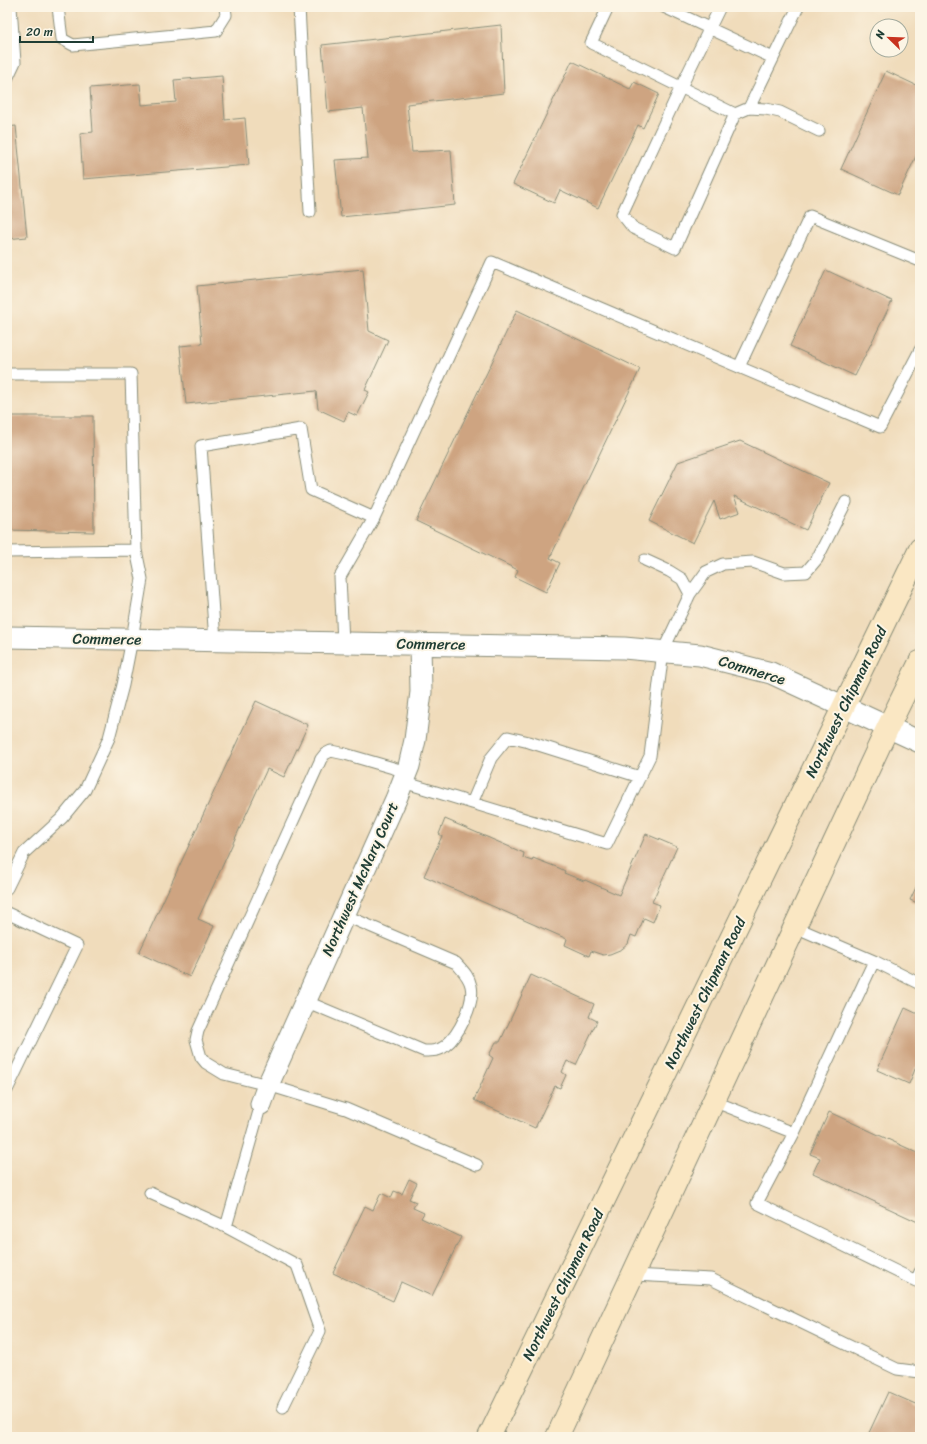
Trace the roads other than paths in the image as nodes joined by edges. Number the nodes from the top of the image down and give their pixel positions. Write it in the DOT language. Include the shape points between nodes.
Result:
graph roads {
  1 [pos="11,7"];
  2 [pos="58,7"];
  3 [pos="225,7"];
  4 [pos="299,7"];
  5 [pos="608,7"];
  6 [pos="664,7"];
  7 [pos="720,7"];
  8 [pos="798,7"];
  9 [pos="710,28"];
  10 [pos="774,58"];
  11 [pos="7,79"];
  12 [pos="680,87"];
  13 [pos="749,108"];
  14 [pos="735,114"];
  15 [pos="819,131"];
  16 [pos="310,212"];
  17 [pos="920,261"];
  18 [pos="920,350"];
  19 [pos="739,367"];
  20 [pos="7,374"];
  21 [pos="846,502"];
  22 [pos="374,518"];
  23 [pos="136,550"];
  24 [pos="920,550"];
  25 [pos="7,552"];
  26 [pos="646,560"];
  27 [pos="690,594"];
  28 [pos="7,637"];
  29 [pos="132,639"];
  30 [pos="215,640"];
  31 [pos="343,643"];
  32 [pos="420,644"];
  33 [pos="663,651"];
  34 [pos="920,662"];
  35 [pos="844,707"];
  36 [pos="888,727"];
  37 [pos="920,742"];
  38 [pos="405,777"];
  39 [pos="640,777"];
  40 [pos="472,803"];
  41 [pos="7,888"];
  42 [pos="7,913"];
  43 [pos="344,915"];
  44 [pos="795,927"];
  45 [pos="874,961"];
  46 [pos="920,984"];
  47 [pos="305,1001"];
  48 [pos="268,1085"];
  49 [pos="7,1090"];
  50 [pos="714,1101"];
  51 [pos="261,1104"];
  52 [pos="794,1133"];
  53 [pos="477,1165"];
  54 [pos="150,1194"];
  55 [pos="226,1227"];
  56 [pos="920,1272"];
  57 [pos="633,1275"];
  58 [pos="920,1372"];
  59 [pos="283,1407"];
  60 [pos="489,1437"];
  61 [pos="557,1437"];
  1 -- 11 [label="lane" via="15,62"];
  2 -- 3 [label="lane" via="62,38 73,45 216,31 226,15"];
  4 -- 16 [label="lane"];
  5 -- 12 [label="lane" via="591,43"];
  6 -- 9 [label="lane"];
  7 -- 9 [label="lane"];
  8 -- 10 [label="lane"];
  9 -- 10 [label="lane"];
  9 -- 12 [label="lane"];
  10 -- 13 [label="lane"];
  12 -- 14 [label="lane"];
  12 -- 14 [label="lane" via="622,214 633,228 674,248"];
  13 -- 14 [label="lane"];
  13 -- 15 [label="lane" via="780,112"];
  17 -- 19 [label="lane" via="810,216"];
  18 -- 19 [label="lane" via="880,427"];
  19 -- 22 [label="lane" via="492,262"];
  20 -- 23 [label="lane" via="131,374"];
  21 -- 27 [label="lane" via="817,559 806,572 784,573 753,562 723,564 706,572"];
  22 -- 30 [label="lane" via="311,490 301,429 201,446"];
  22 -- 31 [label="lane" via="340,577"];
  23 -- 25 [label="lane"];
  23 -- 29 [label="lane" via="142,579"];
  24 -- 35 [label="main road, Northwest Chipman Road"];
  26 -- 27 [label="lane" via="682,579"];
  27 -- 33 [label="lane"];
  28 -- 29 [label="street, Commerce"];
  29 -- 30 [label="street, Commerce"];
  29 -- 41 [label="lane" via="109,738 85,790 62,818 24,853"];
  30 -- 31 [label="street, Commerce"];
  31 -- 32 [label="street, Commerce"];
  32 -- 33 [label="street, Commerce"];
  32 -- 38 [label="street, Northwest McNary Court" via="421,692 415,740"];
  33 -- 35 [label="street, Commerce" via="700,655 771,673"];
  33 -- 39 [label="lane" via="650,756"];
  34 -- 36 [label="main road"];
  35 -- 36 [label="street, Commerce"];
  35 -- 60 [label="main road, Northwest Chipman Road"];
  36 -- 37 [label="street, Commerce"];
  36 -- 44 [label="main road"];
  38 -- 40 [label="lane"];
  38 -- 43 [label="street, Northwest McNary Court"];
  38 -- 48 [label="lane" via="345,754 331,751 325,754 198,1031 198,1050 206,1063 224,1074"];
  39 -- 40 [label="lane" via="508,737 491,758"];
  39 -- 40 [label="lane" via="607,844"];
  42 -- 49 [label="lane" via="77,946"];
  43 -- 47 [label="street, Northwest McNary Court"];
  43 -- 47 [label="lane" via="456,963 467,974 471,986 468,1011 456,1034 445,1046 435,1051 424,1051"];
  44 -- 45 [label="lane"];
  44 -- 50 [label="main road"];
  45 -- 46 [label="lane"];
  45 -- 52 [label="lane"];
  47 -- 48 [label="street, Northwest McNary Court"];
  48 -- 51 [label="street, Northwest McNary Court"];
  48 -- 53 [label="lane" via="346,1109"];
  50 -- 52 [label="lane"];
  50 -- 57 [label="main road"];
  51 -- 55 [label="lane"];
  52 -- 56 [label="lane" via="757,1203 916,1280"];
  54 -- 55 [label="lane"];
  55 -- 59 [label="lane" via="296,1265 320,1331"];
  57 -- 58 [label="lane" via="711,1279 897,1370"];
  57 -- 61 [label="main road"];
}
